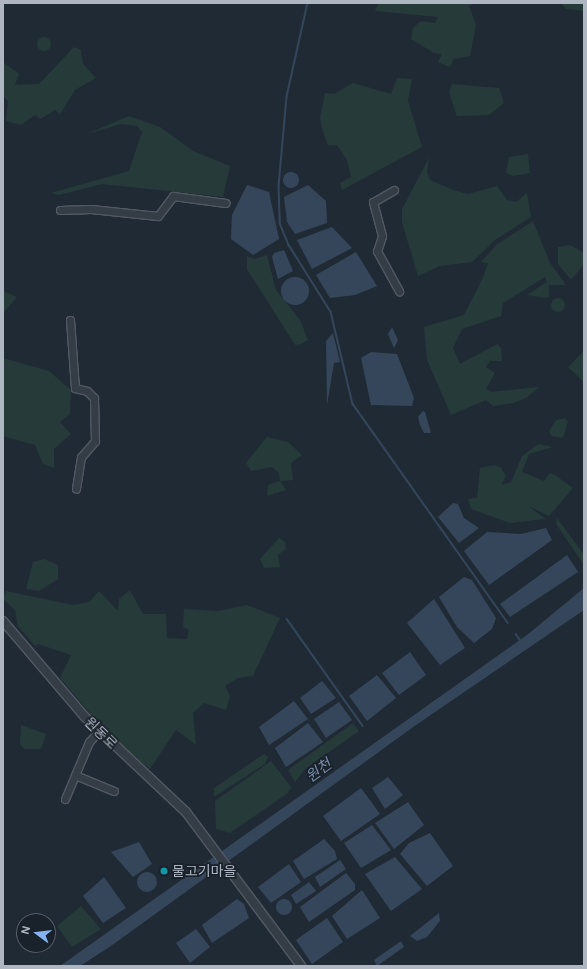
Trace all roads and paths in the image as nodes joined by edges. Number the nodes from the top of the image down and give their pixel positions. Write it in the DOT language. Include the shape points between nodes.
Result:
graph roads {
  1 [pos="394,190"];
  2 [pos="226,203"];
  3 [pos="60,210"];
  4 [pos="398,291"];
  5 [pos="70,320"];
  6 [pos="76,489"];
  7 [pos="3,621"];
  8 [pos="99,731"];
  9 [pos="75,775"];
  10 [pos="114,791"];
  11 [pos="65,799"];
  12 [pos="301,966"];
  1 -- 4 [label="street" via="373,202 382,236 377,251"];
  2 -- 3 [label="street" via="173,196 158,216 91,209"];
  5 -- 6 [label="street" via="75,388 87,391 94,398 95,441 81,457"];
  7 -- 8 [label="street, 원동로"];
  8 -- 9 [label="street" via="89,742"];
  8 -- 12 [label="street, 원동로" via="168,792 215,847"];
  9 -- 10 [label="street"];
  9 -- 11 [label="street"];
}
